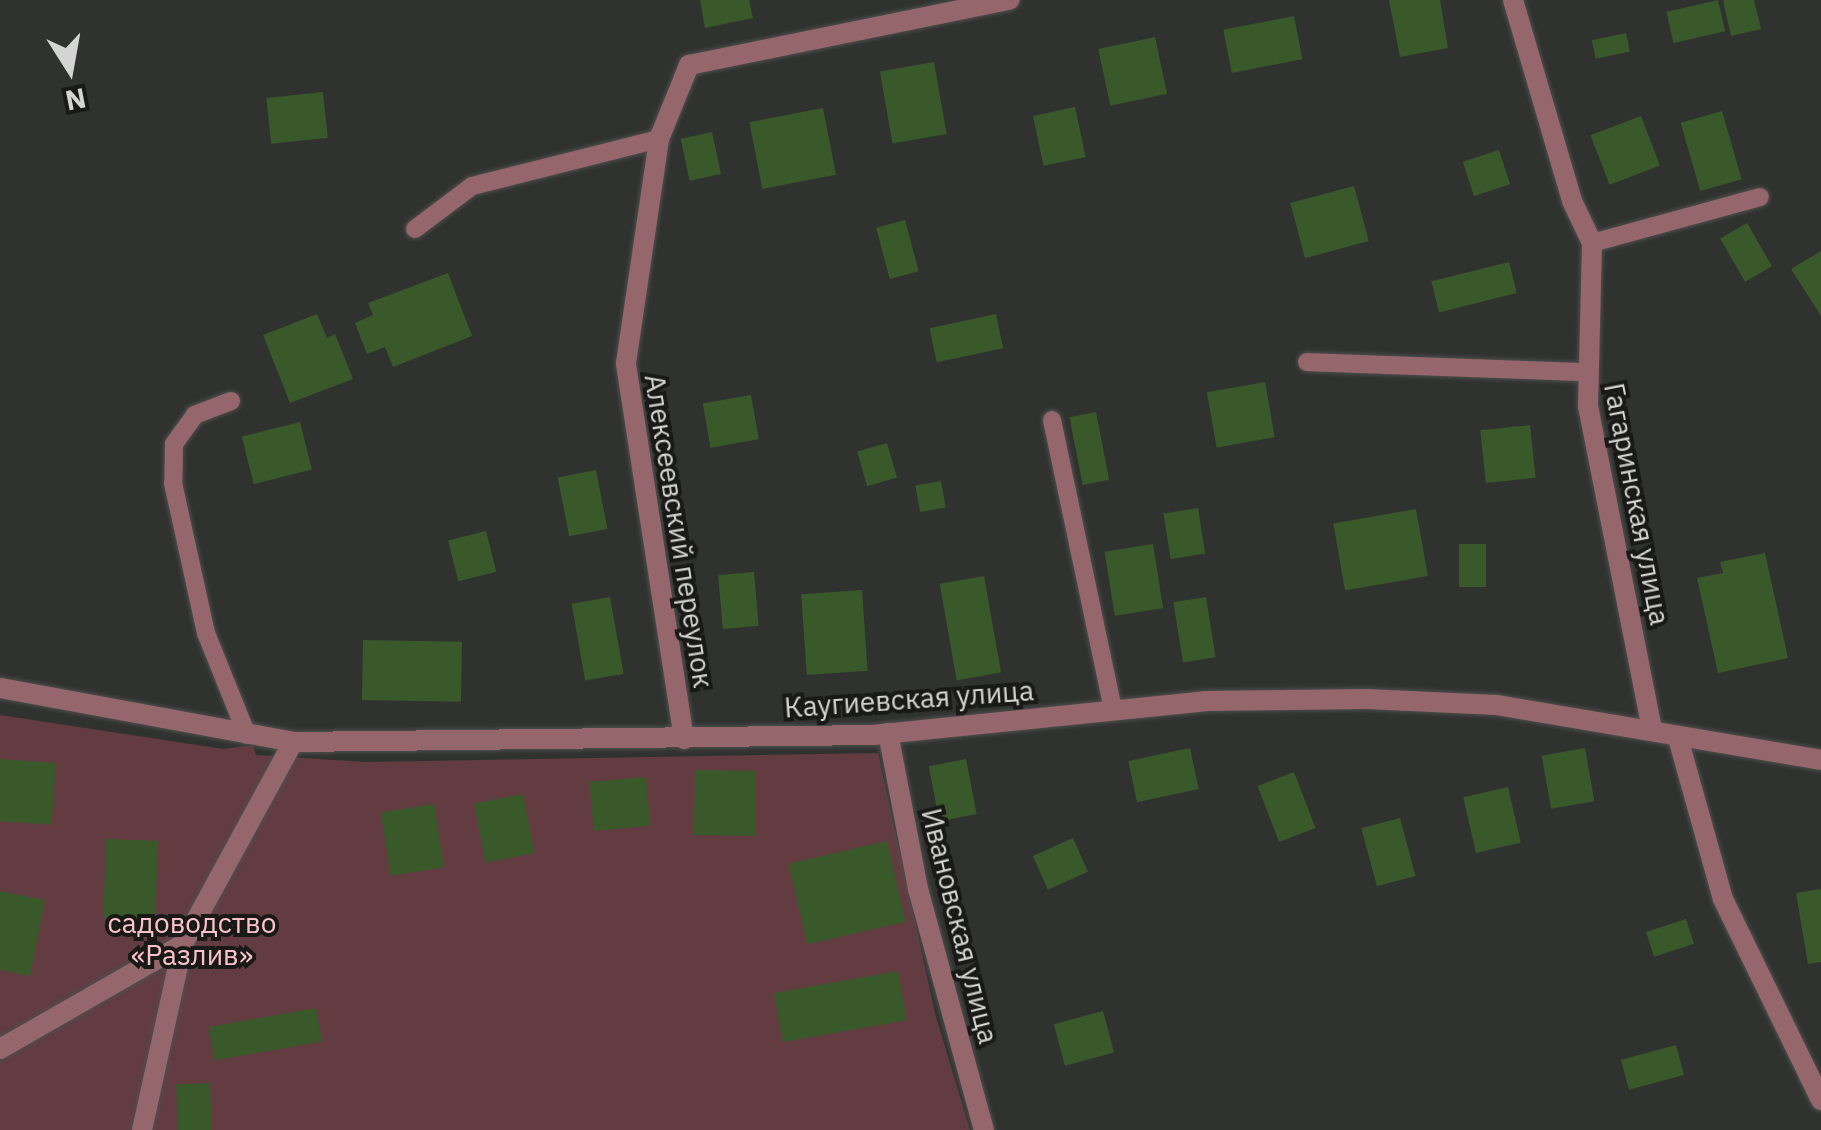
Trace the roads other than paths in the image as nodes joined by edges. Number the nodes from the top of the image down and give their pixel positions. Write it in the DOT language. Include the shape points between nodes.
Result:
graph roads {
  1 [pos="1009,0"];
  2 [pos="1513,0"];
  3 [pos="659,139"];
  4 [pos="1760,198"];
  5 [pos="415,229"];
  6 [pos="1592,243"];
  7 [pos="1307,362"];
  8 [pos="1585,372"];
  9 [pos="231,401"];
  10 [pos="1052,420"];
  11 [pos="0,688"];
  12 [pos="1113,710"];
  13 [pos="1652,729"];
  14 [pos="888,733"];
  15 [pos="247,735"];
  16 [pos="1678,738"];
  17 [pos="684,739"];
  18 [pos="293,742"];
  19 [pos="1821,760"];
  20 [pos="183,944"];
  21 [pos="0,1049"];
  22 [pos="1821,1100"];
  23 [pos="142,1130"];
  24 [pos="984,1130"];
  1 -- 3 [label="street, Алексеевский переулок" via="689,65"];
  2 -- 6 [label="street, Гагаринская улица" via="1572,201"];
  3 -- 5 [label="lane" via="472,186"];
  3 -- 17 [label="street, Алексеевский переулок" via="626,364"];
  4 -- 6 [label="lane"];
  6 -- 8 [label="street, Гагаринская улица"];
  7 -- 8 [label="lane"];
  8 -- 13 [label="street, Гагаринская улица"];
  9 -- 15 [label="lane" via="195,415 174,444 173,483 206,634"];
  10 -- 12 [label="lane"];
  11 -- 15 [label="street, Каугиевская улица"];
  12 -- 13 [label="street, Каугиевская улица" via="1205,701 1367,699 1497,706"];
  12 -- 14 [label="street, Каугиевская улица"];
  13 -- 16 [label="street, Каугиевская улица"];
  14 -- 17 [label="street, Каугиевская улица"];
  14 -- 24 [label="street, Ивановская улица" via="918,889"];
  15 -- 18 [label="street, Каугиевская улица"];
  16 -- 19 [label="street, Каугиевская улица"];
  16 -- 22 [label="street" via="1723,899"];
  17 -- 18 [label="street, Каугиевская улица"];
  18 -- 20 [label="street"];
  20 -- 21 [label="street"];
  20 -- 23 [label="street"];
}
